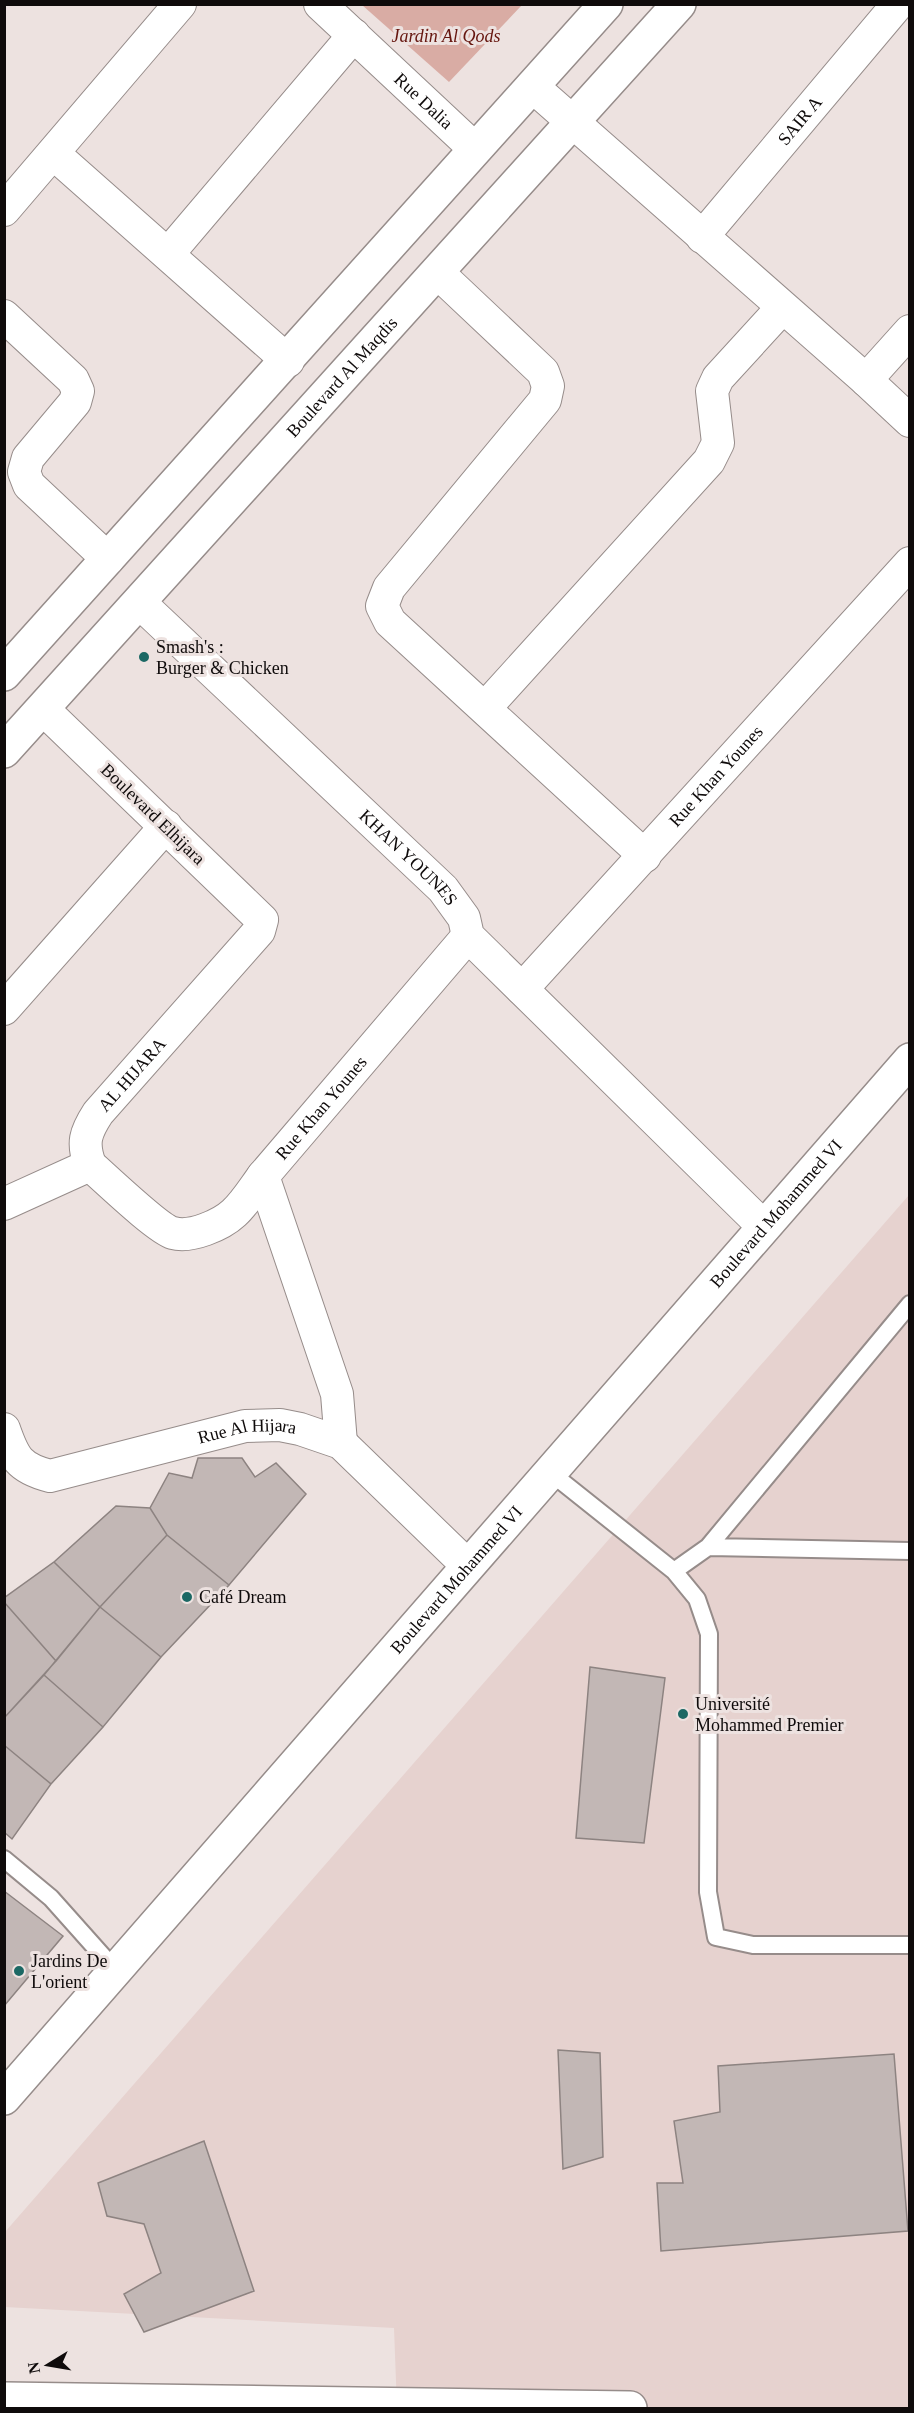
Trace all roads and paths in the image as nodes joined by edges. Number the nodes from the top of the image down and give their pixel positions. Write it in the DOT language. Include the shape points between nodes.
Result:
graph roads {
  1 [pos="180,4"];
  2 [pos="320,4"];
  3 [pos="606,4"];
  4 [pos="679,4"];
  5 [pos="898,4"];
  6 [pos="354,35"];
  7 [pos="532,86"];
  8 [pos="573,123"];
  9 [pos="475,149"];
  10 [pos="54,154"];
  11 [pos="4,210"];
  12 [pos="702,237"];
  13 [pos="168,254"];
  14 [pos="437,272"];
  15 [pos="782,308"];
  16 [pos="4,315"];
  17 [pos="909,331"];
  18 [pos="288,361"];
  19 [pos="866,380"];
  20 [pos="909,421"];
  21 [pos="108,559"];
  22 [pos="909,563"];
  23 [pos="140,603"];
  24 [pos="4,674"];
  25 [pos="485,708"];
  26 [pos="43,709"];
  27 [pos="4,751"];
  28 [pos="166,826"];
  29 [pos="645,856"];
  30 [pos="262,920"];
  31 [pos="468,936"];
  32 [pos="522,989"];
  33 [pos="4,1009"];
  34 [pos="909,1060"];
  35 [pos="90,1165"];
  36 [pos="263,1176"];
  37 [pos="4,1204"];
  38 [pos="764,1227"];
  39 [pos="909,1305"];
  40 [pos="4,1429"];
  41 [pos="341,1443"];
  42 [pos="551,1473"];
  43 [pos="708,1547"];
  44 [pos="909,1551"];
  45 [pos="468,1566"];
  46 [pos="674,1571"];
  47 [pos="4,1859"];
  48 [pos="909,1946"];
  49 [pos="117,1972"];
  50 [pos="4,2098"];
  51 [pos="4,2399"];
  52 [pos="438,2407"];
  53 [pos="630,2409"];
  1 -- 10 [label="street"];
  2 -- 6 [label="street, Rue Dalia"];
  3 -- 7 [label="street"];
  4 -- 8 [label="street, Boulevard Al Maqdis"];
  5 -- 12 [label="street, SAIR A"];
  6 -- 9 [label="street, Rue Dalia"];
  6 -- 13 [label="street"];
  7 -- 8 [label="street"];
  7 -- 9 [label="street"];
  8 -- 12 [label="street"];
  8 -- 14 [label="street, Boulevard Al Maqdis"];
  9 -- 18 [label="street"];
  10 -- 11 [label="street"];
  10 -- 13 [label="street"];
  12 -- 15 [label="street"];
  13 -- 18 [label="street"];
  14 -- 23 [label="street, Boulevard Al Maqdis"];
  14 -- 25 [label="street" via="543,372 548,386 545,400 389,588 382,606 390,622"];
  15 -- 19 [label="street"];
  15 -- 25 [label="street" via="718,378 712,391 718,443 709,461"];
  16 -- 21 [label="street" via="73,380 78,391 75,402 28,458 24,472 29,485"];
  17 -- 19 [label="street"];
  18 -- 21 [label="street"];
  19 -- 20 [label="street"];
  21 -- 24 [label="street"];
  22 -- 29 [label="street, Rue Khan Younes"];
  23 -- 26 [label="street, Boulevard Al Maqdis"];
  23 -- 31 [label="street, KHAN YOUNES" via="443,889 464,918"];
  25 -- 29 [label="street"];
  26 -- 27 [label="street, Boulevard Al Maqdis"];
  26 -- 28 [label="street, Boulevard Elhijara"];
  28 -- 30 [label="street, Boulevard Elhijara"];
  28 -- 33 [label="street"];
  29 -- 32 [label="street, Rue Khan Younes"];
  30 -- 35 [label="street, AL HIJARA" via="260,931 98,1113 86,1131 84,1149"];
  31 -- 32 [label="street, KHAN YOUNES"];
  31 -- 36 [label="street, Rue Khan Younes"];
  32 -- 38 [label="street, KHAN YOUNES"];
  34 -- 38 [label="street, Boulevard Mohammed VI"];
  35 -- 36 [label="street" via="156,1223 174,1233 218,1224 234,1213"];
  35 -- 37 [label="street"];
  36 -- 41 [label="street, Rue Khan Younes" via="337,1394"];
  38 -- 42 [label="street, Boulevard Mohammed VI"];
  39 -- 43 [label="lane"];
  40 -- 41 [label="street, Rue Al Hijara" via="12,1453 28,1470 50,1476 245,1426 280,1425"];
  41 -- 45 [label="street, Rue Al Hijara"];
  42 -- 45 [label="street, Boulevard Mohammed VI"];
  42 -- 46 [label="lane"];
  43 -- 44 [label="lane"];
  43 -- 46 [label="lane"];
  45 -- 49 [label="street, Boulevard Mohammed VI"];
  46 -- 48 [label="lane" via="697,1599 710,1634 708,1892 716,1936 753,1945"];
  47 -- 49 [label="lane" via="51,1898"];
  49 -- 50 [label="street, Boulevard Mohammed VI"];
  51 -- 52 [label="street"];
  52 -- 53 [label="street"];
}
